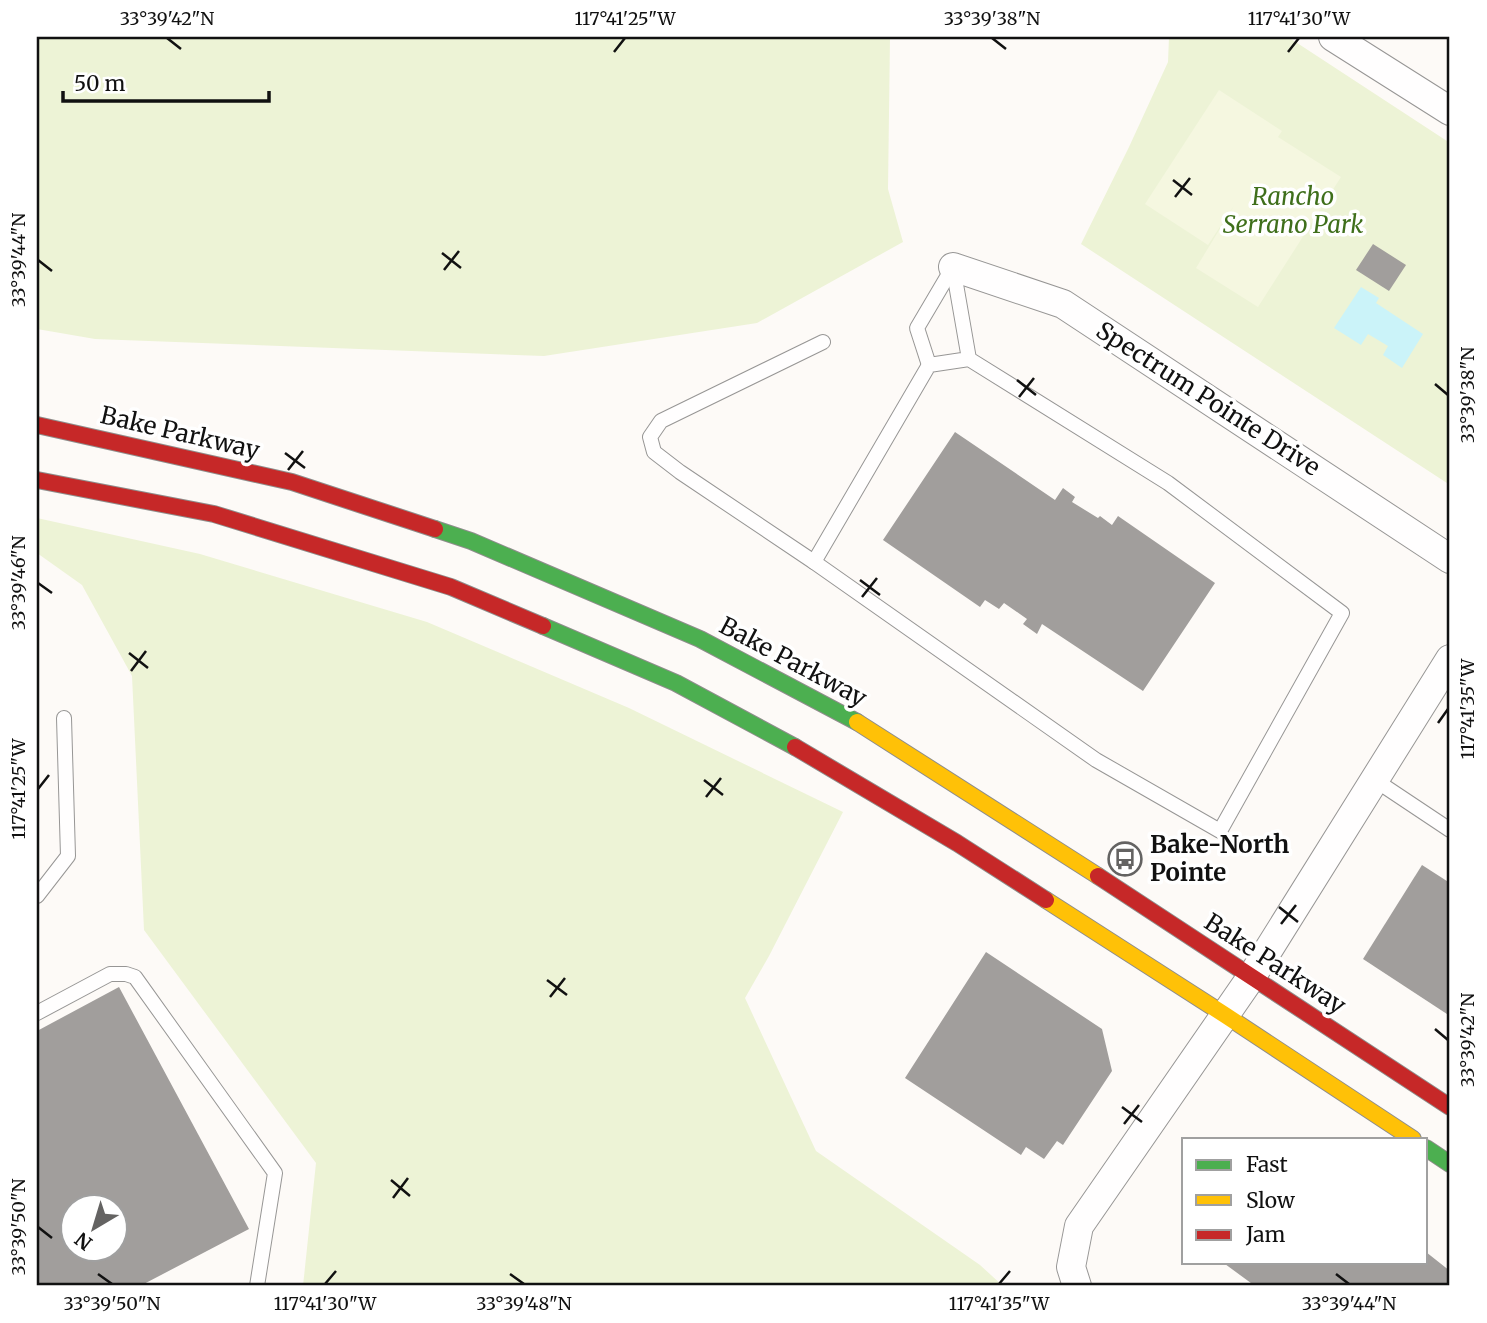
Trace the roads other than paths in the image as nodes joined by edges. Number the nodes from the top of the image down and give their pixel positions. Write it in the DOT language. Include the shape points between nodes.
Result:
graph roads {
  1 [pos="1333,37"];
  2 [pos="1450,111"];
  3 [pos="953,267"];
  4 [pos="823,342"];
  5 [pos="969,359"];
  6 [pos="929,365"];
  7 [pos="37,425"];
  8 [pos="113,441"];
  9 [pos="74,449"];
  10 [pos="37,480"];
  11 [pos="1450,559"];
  12 [pos="814,562"];
  13 [pos="1450,659"];
  14 [pos="64,718"];
  15 [pos="1375,780"];
  16 [pos="1450,830"];
  17 [pos="37,896"];
  18 [pos="1252,976"];
  19 [pos="37,1013"];
  20 [pos="1225,1015"];
  21 [pos="1450,1107"];
  22 [pos="1411,1138"];
  23 [pos="1428,1149"];
  24 [pos="1450,1164"];
  25 [pos="1074,1277"];
  26 [pos="257,1286"];
  1 -- 2 [label="street"];
  3 -- 5 [label="lane"];
  3 -- 6 [label="lane" via="917,328"];
  3 -- 11 [label="street, Spectrum Pointe Drive" via="1063,304"];
  4 -- 12 [label="lane" via="661,421 650,436 654,452 680,472"];
  5 -- 6 [label="lane"];
  5 -- 12 [label="lane" via="1167,483 1342,613 1220,831 1096,760"];
  6 -- 12 [label="lane"];
  7 -- 8 [label="main road, Bake Parkway"];
  8 -- 9 [label="main road"];
  8 -- 18 [label="main road, Bake Parkway" via="292,482 458,537 700,639 865,726"];
  10 -- 20 [label="main road" via="214,514 451,587 676,683 818,759"];
  13 -- 15 [label="street"];
  14 -- 17 [label="lane" via="68,856"];
  15 -- 16 [label="lane"];
  15 -- 18 [label="street"];
  18 -- 20 [label="street"];
  18 -- 21 [label="main road, Bake Parkway"];
  19 -- 26 [label="lane" via="110,974 135,977 275,1173"];
  20 -- 22 [label="main road"];
  20 -- 25 [label="street" via="1079,1226"];
  23 -- 24 [label="main road"];
}
